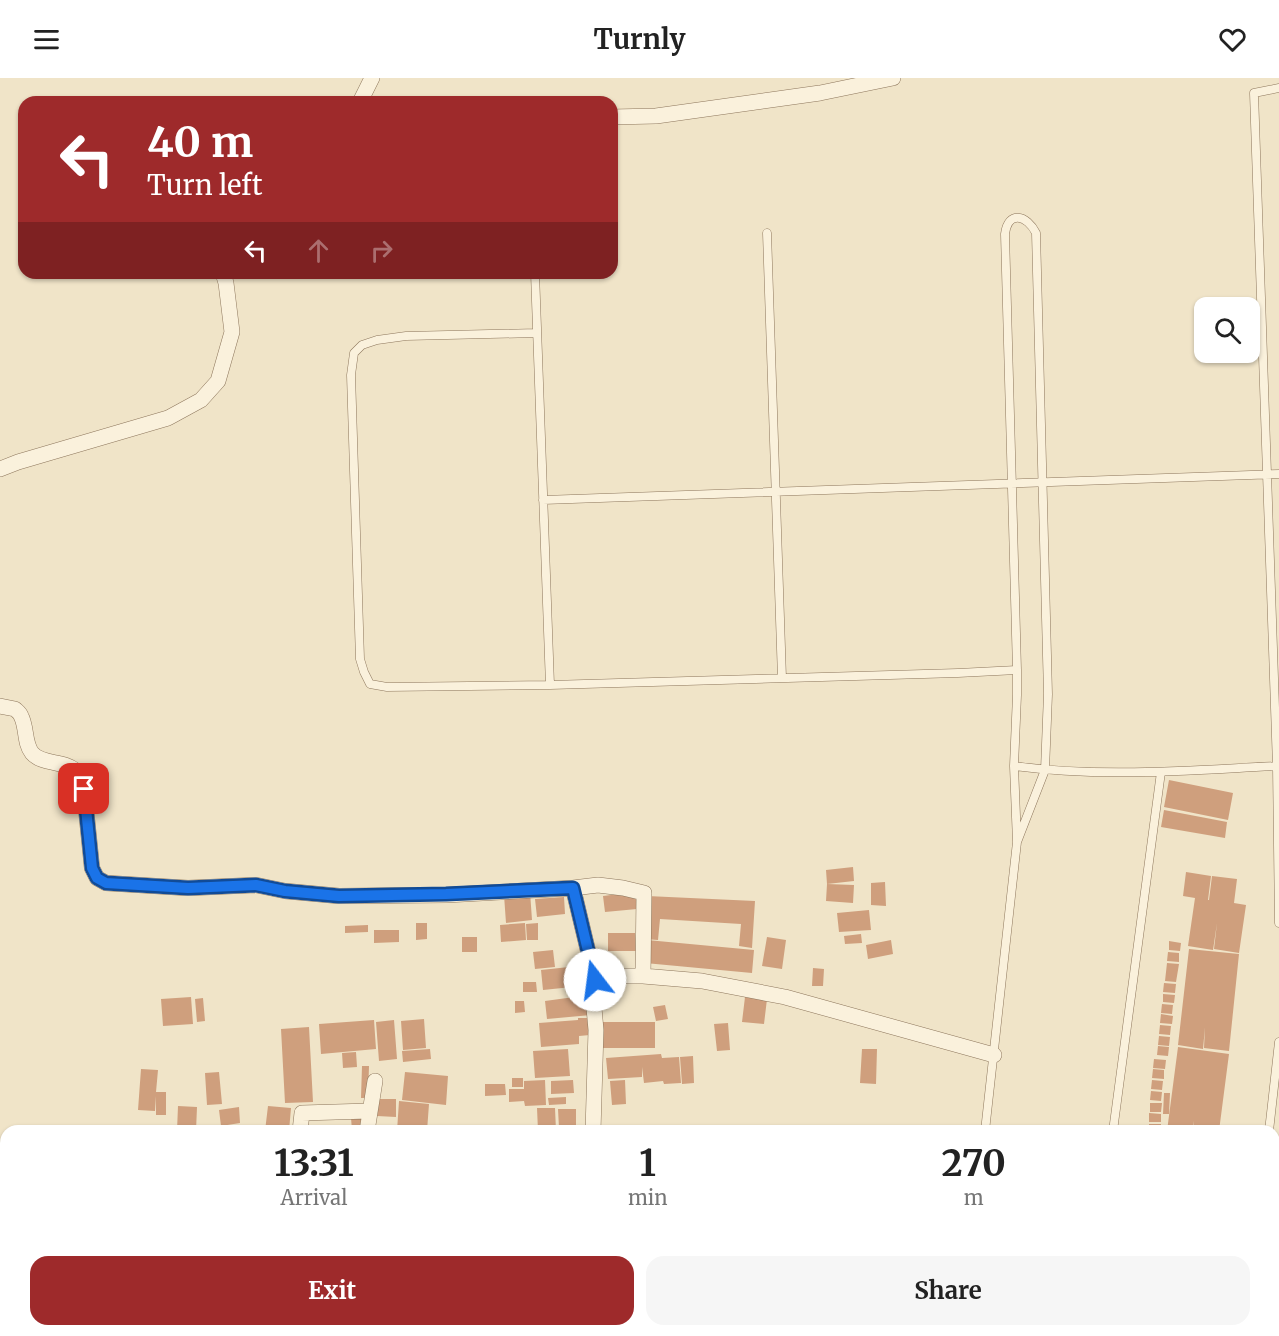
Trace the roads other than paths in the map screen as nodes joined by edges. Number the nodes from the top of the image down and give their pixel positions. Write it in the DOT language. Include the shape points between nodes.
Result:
graph roads {
  1 [pos="372,78"];
  2 [pos="893,78"];
  3 [pos="1279,88"];
  4 [pos="363,96"];
  5 [pos="618,117"];
  6 [pos="767,233"];
  7 [pos="225,279"];
  8 [pos="535,279"];
  9 [pos="537,333"];
  10 [pos="0,469"];
  11 [pos="1267,474"];
  12 [pos="1279,474"];
  13 [pos="1042,481"];
  14 [pos="1012,482"];
  15 [pos="776,493"];
  16 [pos="543,500"];
  17 [pos="1017,670"];
  18 [pos="782,678"];
  19 [pos="550,686"];
  20 [pos="0,706"];
  21 [pos="1014,766"];
  22 [pos="1278,766"];
  23 [pos="1045,770"];
  24 [pos="1161,772"];
  25 [pos="1017,842"];
  26 [pos="573,888"];
  27 [pos="1279,923"];
  28 [pos="643,976"];
  29 [pos="595,980"];
  30 [pos="1279,1042"];
  31 [pos="994,1054"];
  32 [pos="1278,1056"];
  33 [pos="375,1081"];
  34 [pos="369,1111"];
  35 [pos="301,1125"];
  36 [pos="368,1125"];
  37 [pos="593,1125"];
  38 [pos="986,1125"];
  39 [pos="1114,1125"];
  40 [pos="1270,1125"];
  1 -- 4 [label="street"];
  2 -- 5 [label="street" via="680,113"];
  3 -- 11 [label="lane" via="1254,93"];
  6 -- 15 [label="lane"];
  7 -- 10 [label="street" via="232,332 218,381 201,400 168,418"];
  8 -- 9 [label="lane"];
  9 -- 16 [label="lane"];
  9 -- 19 [label="lane" via="406,336 377,340 354,352 351,375 360,659 370,684 387,687"];
  11 -- 12 [label="lane"];
  11 -- 13 [label="lane"];
  11 -- 22 [label="lane"];
  13 -- 14 [label="lane"];
  13 -- 14 [label="lane" via="1036,232 1025,220 1014,218 1006,225 1005,234"];
  13 -- 23 [label="lane" via="1048,694"];
  14 -- 15 [label="lane"];
  14 -- 17 [label="lane"];
  15 -- 16 [label="lane"];
  15 -- 18 [label="lane"];
  16 -- 19 [label="lane"];
  17 -- 18 [label="lane"];
  17 -- 21 [label="lane"];
  18 -- 19 [label="lane"];
  20 -- 26 [label="street" via="15,709 21,716 34,755 64,764 79,776 84,789 92,868 97,878 106,883 188,888 256,885 339,896"];
  21 -- 23 [label="lane"];
  21 -- 25 [label="lane"];
  22 -- 24 [label="lane"];
  22 -- 27 [label="lane"];
  23 -- 24 [label="lane"];
  23 -- 25 [label="lane"];
  24 -- 39 [label="lane"];
  25 -- 31 [label="lane"];
  26 -- 28 [label="street" via="598,885 644,893"];
  26 -- 29 [label="street"];
  28 -- 29 [label="street" via="618,975"];
  28 -- 31 [label="street" via="702,981 784,997"];
  29 -- 37 [label="street"];
  30 -- 32 [label="lane"];
  31 -- 38 [label="lane"];
  32 -- 40 [label="lane"];
  33 -- 34 [label="street"];
  34 -- 35 [label="street" via="302,1113"];
  34 -- 36 [label="street"];
}
